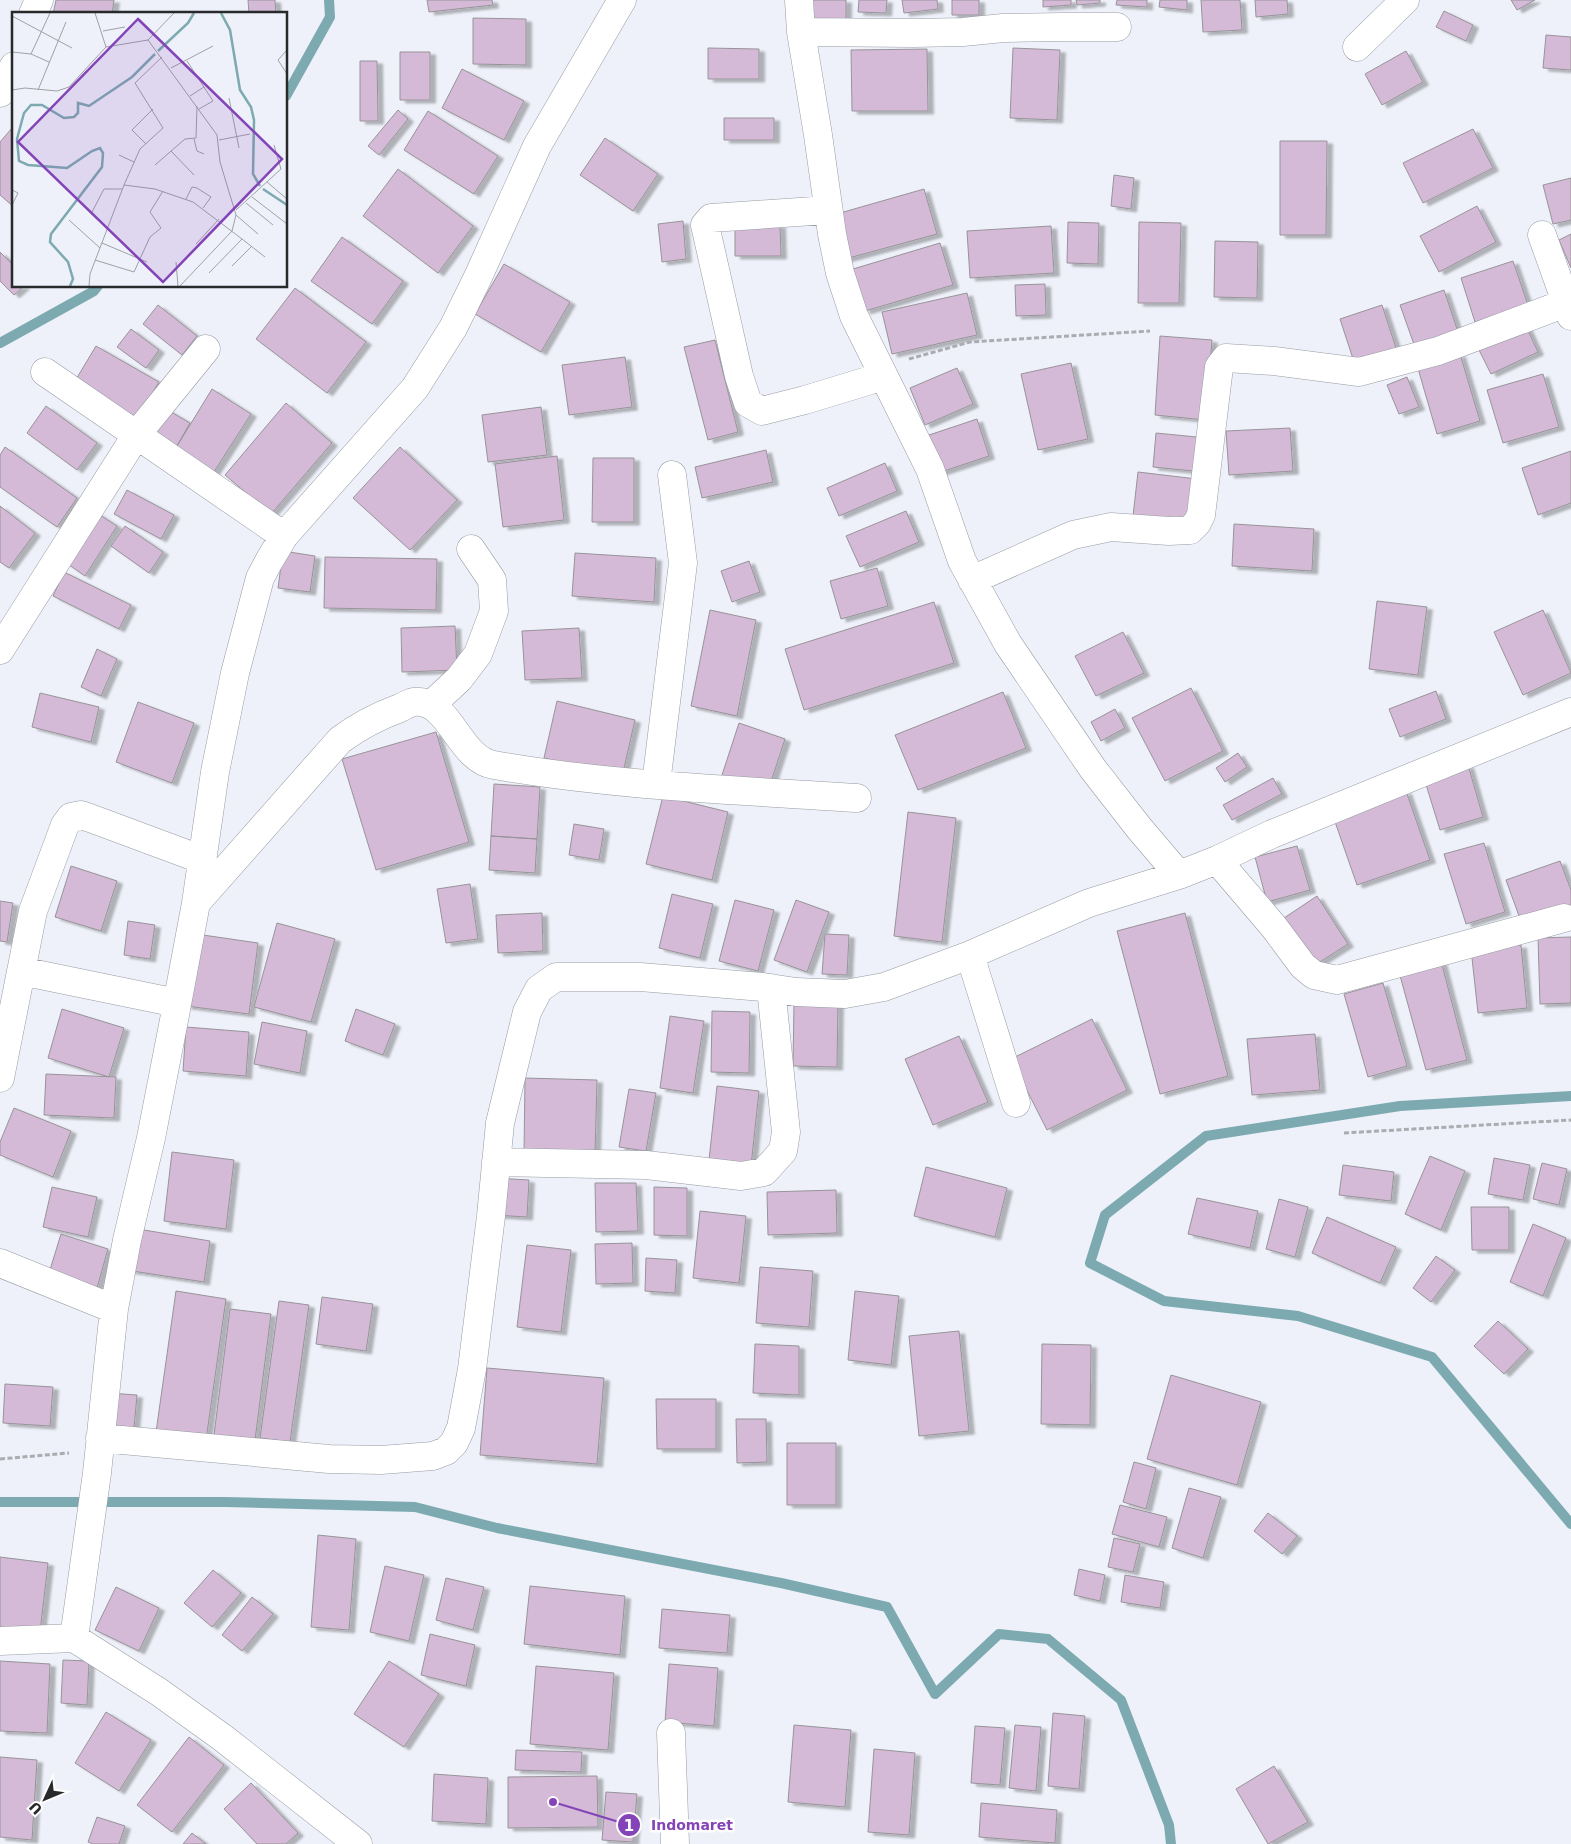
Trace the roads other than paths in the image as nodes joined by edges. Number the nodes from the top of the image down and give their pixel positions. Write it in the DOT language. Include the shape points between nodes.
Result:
graph roads {
  1 [pos="39,0"];
  2 [pos="622,0"];
  3 [pos="798,0"];
  4 [pos="1405,0"];
  5 [pos="34,12"];
  6 [pos="1117,27"];
  7 [pos="801,32"];
  8 [pos="1357,47"];
  9 [pos="12,73"];
  10 [pos="5,96"];
  11 [pos="828,210"];
  12 [pos="1542,235"];
  13 [pos="1569,307"];
  14 [pos="206,349"];
  15 [pos="45,372"];
  16 [pos="882,372"];
  17 [pos="137,434"];
  18 [pos="672,474"];
  19 [pos="284,536"];
  20 [pos="471,549"];
  21 [pos="972,580"];
  22 [pos="0,650"];
  23 [pos="431,705"];
  24 [pos="1571,712"];
  25 [pos="656,784"];
  26 [pos="857,798"];
  27 [pos="203,860"];
  28 [pos="1217,860"];
  29 [pos="1179,875"];
  30 [pos="196,903"];
  31 [pos="1564,918"];
  32 [pos="970,955"];
  33 [pos="21,971"];
  34 [pos="771,988"];
  35 [pos="177,1003"];
  36 [pos="0,1078"];
  37 [pos="1016,1103"];
  38 [pos="496,1162"];
  39 [pos="0,1263"];
  40 [pos="114,1309"];
  41 [pos="99,1454"];
  42 [pos="74,1638"];
  43 [pos="0,1641"];
  44 [pos="671,1733"];
  45 [pos="358,1844"];
  46 [pos="675,1844"];
  1 -- 5 [label="street"];
  2 -- 19 [label="street" via="537,146 478,277 420,380"];
  3 -- 7 [label="street"];
  4 -- 8 [label="street"];
  6 -- 7 [label="street" via="929,33"];
  7 -- 11 [label="street"];
  9 -- 10 [label="street"];
  11 -- 16 [label="street" via="840,273 854,316"];
  11 -- 16 [label="street" via="711,218 705,225 742,385 748,403 762,411 805,400"];
  12 -- 13 [label="street"];
  13 -- 21 [label="street" via="1438,351 1359,372 1226,358 1219,367 1201,515 1190,530 1111,527 1073,535"];
  14 -- 17 [label="street"];
  15 -- 17 [label="street"];
  16 -- 21 [label="street" via="930,469 962,561"];
  17 -- 19 [label="street"];
  17 -- 22 [label="street"];
  18 -- 25 [label="street" via="682,563"];
  19 -- 27 [label="street" via="260,578 235,673 215,772"];
  20 -- 23 [label="street" via="492,580 494,611 478,654 459,679"];
  21 -- 29 [label="street" via="1008,644 1088,761"];
  23 -- 25 [label="street" via="442,713 471,752 489,764"];
  23 -- 30 [label="street" via="414,702 388,712 360,725 340,740"];
  24 -- 28 [label="street" via="1290,826"];
  25 -- 26 [label="street"];
  27 -- 30 [label="street"];
  27 -- 33 [label="street" via="90,818 71,817 65,825 33,911"];
  28 -- 29 [label="street"];
  28 -- 31 [label="street" via="1303,966 1314,975 1337,980"];
  29 -- 32 [label="street" via="1088,903"];
  30 -- 35 [label="street"];
  32 -- 34 [label="street" via="884,987 844,994"];
  32 -- 37 [label="street"];
  33 -- 35 [label="street"];
  33 -- 36 [label="street"];
  34 -- 38 [label="street" via="640,978 556,977 539,989 527,1012 500,1124"];
  34 -- 38 [label="street" via="786,1132 783,1151 764,1172 741,1176 646,1165"];
  35 -- 40 [label="street"];
  38 -- 41 [label="street" via="462,1428 446,1451 433,1456 381,1460"];
  39 -- 40 [label="street"];
  40 -- 41 [label="street"];
  41 -- 42 [label="street"];
  42 -- 43 [label="street"];
  42 -- 45 [label="street" via="159,1692 223,1738"];
  44 -- 46 [label="street"];
}
